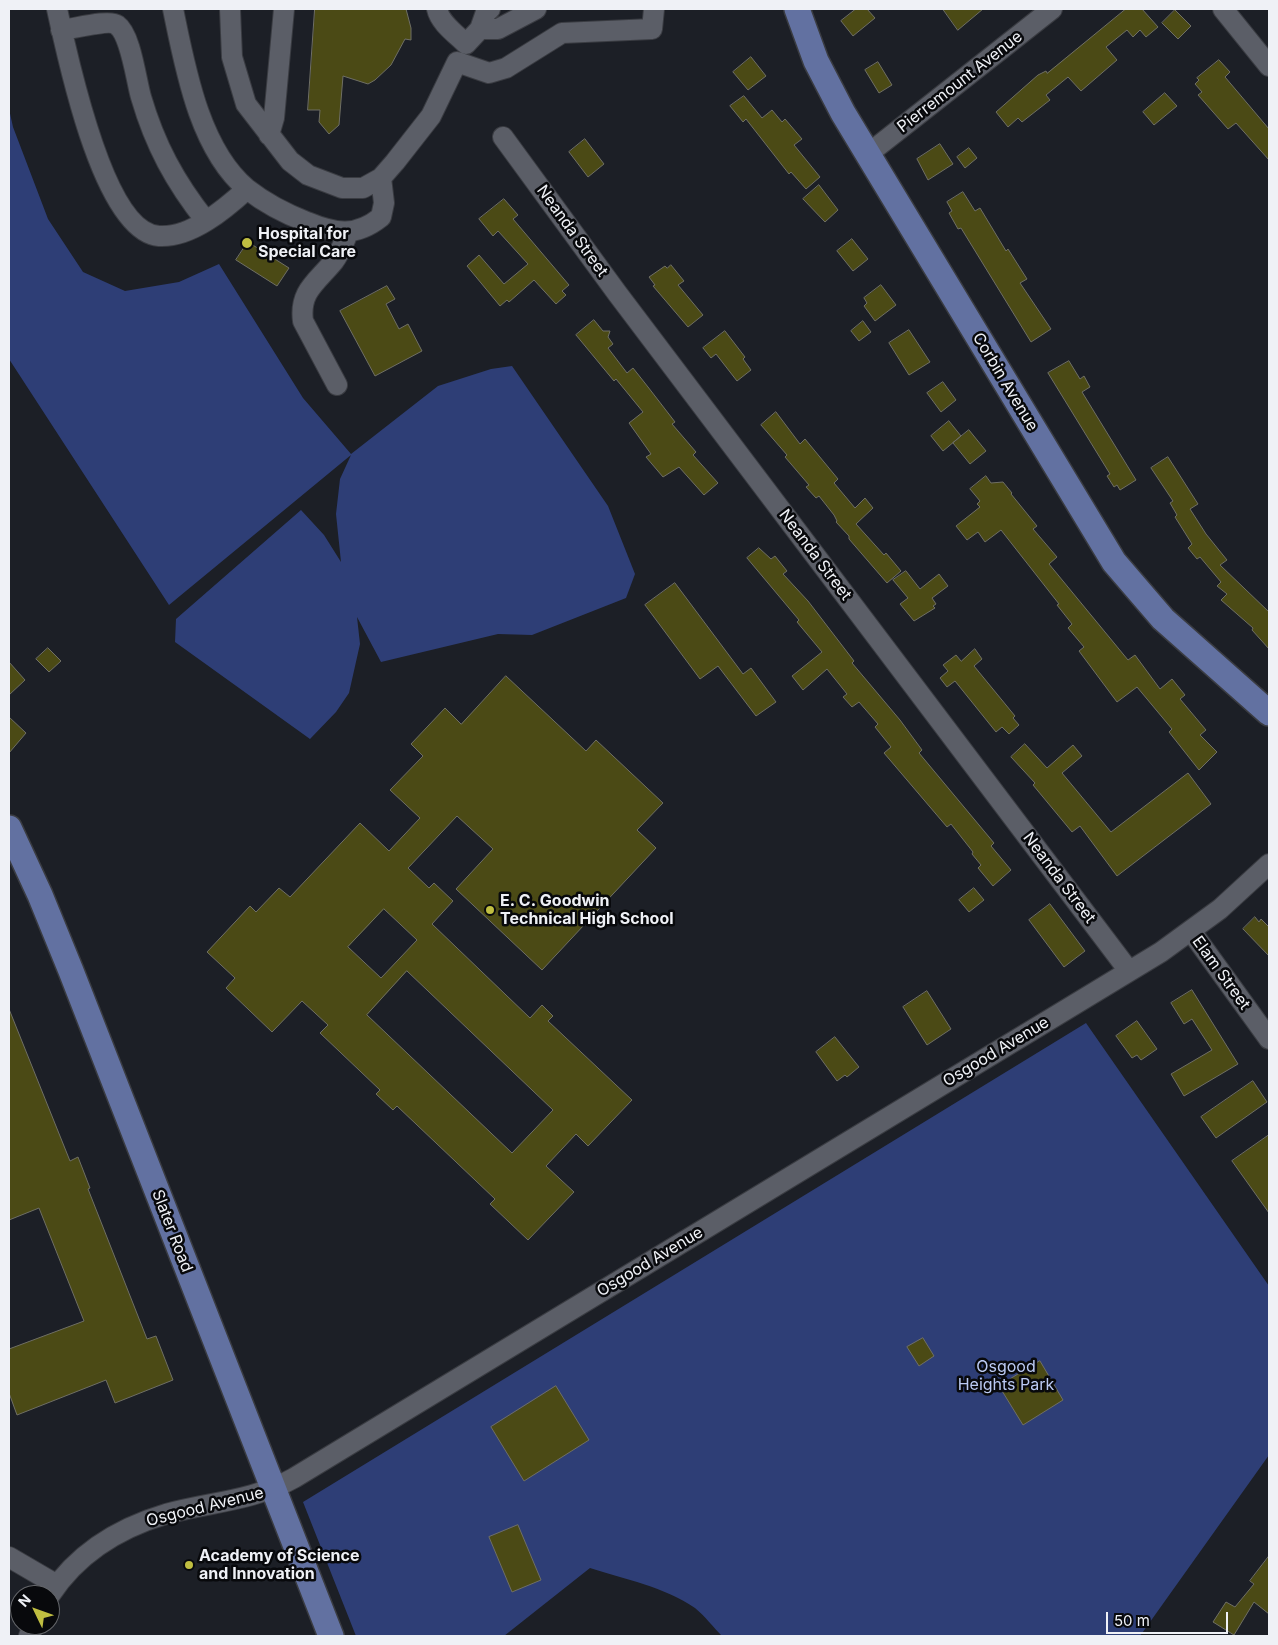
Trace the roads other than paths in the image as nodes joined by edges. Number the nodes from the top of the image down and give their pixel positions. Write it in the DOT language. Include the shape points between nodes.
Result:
graph roads {
  1 [pos="57,9"];
  2 [pos="173,9"];
  3 [pos="230,9"];
  4 [pos="284,9"];
  5 [pos="437,9"];
  6 [pos="490,9"];
  7 [pos="536,9"];
  8 [pos="654,9"];
  9 [pos="797,9"];
  10 [pos="1052,9"];
  11 [pos="1223,9"];
  12 [pos="480,29"];
  13 [pos="61,30"];
  14 [pos="466,44"];
  15 [pos="457,62"];
  16 [pos="1269,66"];
  17 [pos="269,136"];
  18 [pos="503,137"];
  19 [pos="868,154"];
  20 [pos="381,178"];
  21 [pos="247,189"];
  22 [pos="206,221"];
  23 [pos="348,233"];
  24 [pos="337,385"];
  25 [pos="1269,713"];
  26 [pos="9,828"];
  27 [pos="1269,864"];
  28 [pos="1191,931"];
  29 [pos="1129,971"];
  30 [pos="1269,1039"];
  31 [pos="273,1489"];
  32 [pos="9,1557"];
  33 [pos="46,1585"];
  34 [pos="57,1585"];
  35 [pos="332,1636"];
  1 -- 13 [label="street"];
  2 -- 21 [label="street" via="187,77 206,129 229,170"];
  3 -- 17 [label="street" via="232,57 246,104"];
  4 -- 17 [label="street" via="274,118"];
  5 -- 14 [label="street" via="448,28"];
  6 -- 12 [label="street"];
  7 -- 12 [label="street" via="498,29"];
  8 -- 15 [label="street" via="652,29 562,33 506,68 489,73"];
  9 -- 19 [label="main road, Corbin Avenue" via="816,61 842,113"];
  10 -- 19 [label="street, Pierremount Avenue"];
  11 -- 16 [label="street"];
  12 -- 14 [label="street"];
  13 -- 22 [label="street" via="110,22 119,26 127,41 141,97 159,148 180,188"];
  13 -- 22 [label="street" via="82,114 97,156 128,217 141,229 158,236 178,234"];
  14 -- 15 [label="street"];
  15 -- 20 [label="street" via="430,116"];
  17 -- 20 [label="street" via="290,162 324,182 342,188 363,188"];
  18 -- 29 [label="street, Neanda Street"];
  19 -- 25 [label="main road, Corbin Avenue" via="1114,562 1163,619"];
  20 -- 23 [label="street" via="384,202 381,217 367,228"];
  21 -- 22 [label="street"];
  21 -- 23 [label="street" via="283,212 321,228"];
  23 -- 24 [label="street" via="336,259 309,289 301,311 303,321"];
  26 -- 31 [label="main road, Slater Road" via="70,970"];
  27 -- 28 [label="street, Osgood Avenue"];
  28 -- 29 [label="street, Osgood Avenue"];
  28 -- 30 [label="street, Elam Street"];
  29 -- 31 [label="street, Osgood Avenue"];
  31 -- 34 [label="street, Osgood Avenue" via="244,1499 167,1514 135,1525 93,1550"];
  31 -- 35 [label="main road, Slater Road"];
  32 -- 33 [label="street, Osgood Avenue"];
}
